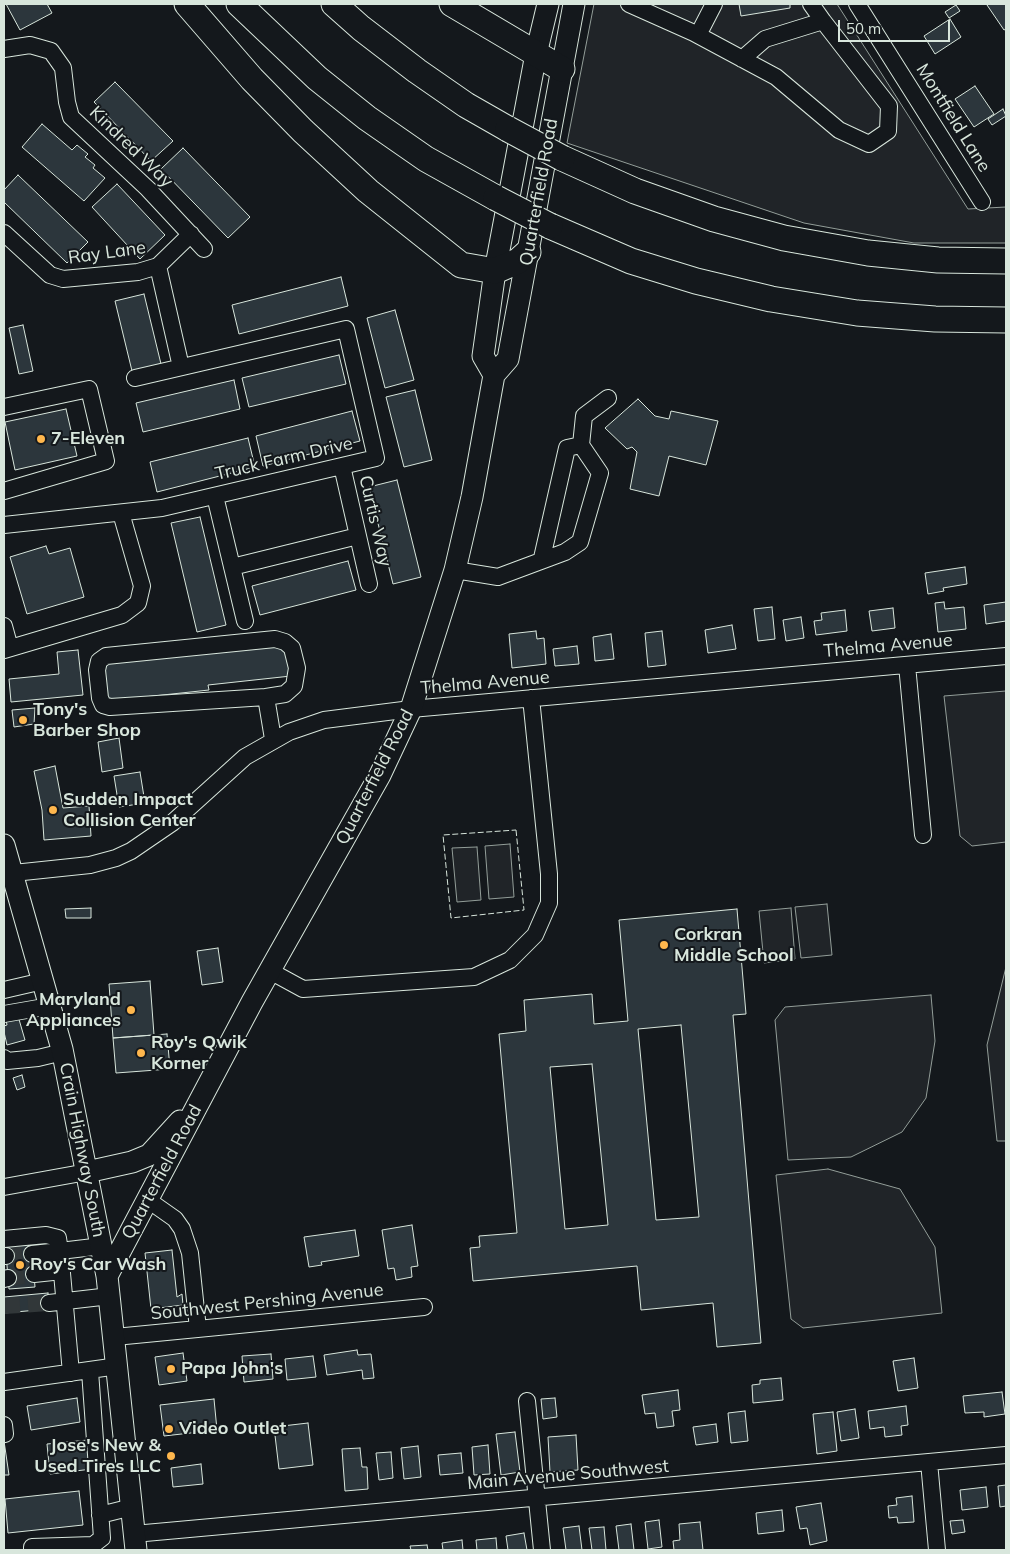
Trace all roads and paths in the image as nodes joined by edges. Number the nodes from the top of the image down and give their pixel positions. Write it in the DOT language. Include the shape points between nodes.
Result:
graph roads {
  1 [pos="187,4"];
  2 [pos="238,4"];
  3 [pos="334,4"];
  4 [pos="452,4"];
  5 [pos="548,4"];
  6 [pos="574,4"];
  7 [pos="629,4"];
  8 [pos="714,4"];
  9 [pos="811,4"];
  10 [pos="857,4"];
  11 [pos="659,9"];
  12 [pos="823,21"];
  13 [pos="698,35"];
  14 [pos="4,49"];
  15 [pos="536,54"];
  16 [pos="742,59"];
  17 [pos="562,69"];
  18 [pos="982,202"];
  19 [pos="4,233"];
  20 [pos="190,234"];
  21 [pos="204,249"];
  22 [pos="528,252"];
  23 [pos="1006,261"];
  24 [pos="158,266"];
  25 [pos="495,271"];
  26 [pos="1006,320"];
  27 [pos="181,368"];
  28 [pos="494,376"];
  29 [pos="135,378"];
  30 [pos="608,398"];
  31 [pos="4,407"];
  32 [pos="581,445"];
  33 [pos="342,466"];
  34 [pos="4,491"];
  35 [pos="215,496"];
  36 [pos="121,512"];
  37 [pos="5,521"];
  38 [pos="358,536"];
  39 [pos="542,558"];
  40 [pos="232,567"];
  41 [pos="455,570"];
  42 [pos="369,584"];
  43 [pos="245,621"];
  44 [pos="4,626"];
  45 [pos="7,649"];
  46 [pos="1006,656"];
  47 [pos="907,664"];
  48 [pos="266,697"];
  49 [pos="531,698"];
  50 [pos="411,709"];
  51 [pos="274,739"];
  52 [pos="923,835"];
  53 [pos="4,845"];
  54 [pos="8,873"];
  55 [pos="270,971"];
  56 [pos="43,981"];
  57 [pos="4,990"];
  58 [pos="50,1006"];
  59 [pos="4,1014"];
  60 [pos="63,1052"];
  61 [pos="4,1058"];
  62 [pos="203,1094"];
  63 [pos="87,1172"];
  64 [pos="4,1187"];
  65 [pos="148,1200"];
  66 [pos="4,1240"];
  67 [pos="102,1246"];
  68 [pos="60,1251"];
  69 [pos="32,1254"];
  70 [pos="62,1271"];
  71 [pos="34,1274"];
  72 [pos="109,1286"];
  73 [pos="57,1302"];
  74 [pos="424,1306"];
  75 [pos="198,1329"];
  76 [pos="115,1337"];
  77 [pos="118,1366"];
  78 [pos="90,1372"];
  79 [pos="71,1373"];
  80 [pos="4,1382"];
  81 [pos="527,1401"];
  82 [pos="1006,1455"];
  83 [pos="929,1462"];
  84 [pos="537,1498"];
  85 [pos="132,1507"];
  86 [pos="100,1515"];
  87 [pos="135,1542"];
  88 [pos="32,1550"];
  89 [pos="542,1550"];
  90 [pos="937,1550"];
  1 -- 25 [label="highway" via="252,79 368,191 461,265"];
  2 -- 26 [label="highway, bridge" via="317,78 426,159 550,226 631,261 771,299 857,313"];
  3 -- 23 [label="highway, bridge" via="466,106 562,158 635,191 714,219 784,238 868,253 928,259"];
  4 -- 15 [label="highway"];
  5 -- 15 [label="main road, Quarterfield Road"];
  6 -- 17 [label="main road, Quarterfield Road"];
  7 -- 11 [label="street"];
  8 -- 13 [label="street"];
  9 -- 12 [label="street"];
  10 -- 18 [label="street, Montfield Lane"];
  11 -- 13 [label="street"];
  12 -- 16 [label="street" via="765,39"];
  12 -- 16 [label="street" via="888,106 888,131 870,144 839,130 776,77"];
  13 -- 16 [label="street"];
  14 -- 20 [label="street, Kindred Way" via="30,45 51,51 63,68 72,117"];
  15 -- 17 [label="highway"];
  15 -- 25 [label="main road, Quarterfield Road"];
  17 -- 22 [label="main road, Quarterfield Road"];
  19 -- 24 [label="street, Ray Lane" via="50,275 63,279 138,272"];
  20 -- 21 [label="street, Kindred Way"];
  20 -- 24 [label="street, Ray Lane"];
  22 -- 25 [label="highway" via="518,261"];
  22 -- 28 [label="main road, Quarterfield Road" via="508,359"];
  24 -- 27 [label="street"];
  25 -- 28 [label="main road, Quarterfield Road" via="483,356"];
  27 -- 29 [label="street, Truck Farm Drive"];
  27 -- 33 [label="street, Truck Farm Drive" via="346,329 376,458"];
  28 -- 41 [label="main road, Quarterfield Road"];
  30 -- 32 [label="street" via="584,416"];
  31 -- 34 [label="street" via="88,389 106,461"];
  32 -- 39 [label="street" via="567,448"];
  32 -- 39 [label="street" via="600,473 580,542 565,552"];
  33 -- 35 [label="street, Truck Farm Drive"];
  33 -- 38 [label="street, Curtis Way"];
  35 -- 36 [label="street, Truck Farm Drive" via="162,508"];
  35 -- 40 [label="street"];
  36 -- 37 [label="street, Truck Farm Drive"];
  36 -- 45 [label="street" via="142,586 138,603 122,615"];
  38 -- 40 [label="street"];
  38 -- 42 [label="street, Curtis Way"];
  39 -- 41 [label="street" via="498,577"];
  40 -- 43 [label="street"];
  41 -- 50 [label="main road, Quarterfield Road"];
  44 -- 45 [label="street"];
  46 -- 47 [label="street, Thelma Avenue"];
  47 -- 49 [label="street, Thelma Avenue"];
  47 -- 52 [label="street"];
  48 -- 48 [label="street" via="285,694 294,686 297,668 292,648 275,639 106,656 99,661 97,670 100,698 103,705 110,707"];
  48 -- 51 [label="street"];
  49 -- 50 [label="street, Thelma Avenue"];
  49 -- 55 [label="street" via="549,874 549,903 534,935 510,960 474,977 303,989"];
  50 -- 51 [label="street, Thelma Avenue" via="324,720"];
  50 -- 55 [label="main road, Quarterfield Road" via="380,775"];
  51 -- 54 [label="street, Thelma Avenue" via="245,757 172,823 131,851 90,865"];
  53 -- 54 [label="main road, Crain Highway South"];
  54 -- 56 [label="main road, Crain Highway South"];
  55 -- 62 [label="main road, Quarterfield Road"];
  56 -- 57 [label="street"];
  56 -- 58 [label="main road, Crain Highway South"];
  58 -- 59 [label="street"];
  58 -- 60 [label="main road, Crain Highway South"];
  60 -- 61 [label="street" via="30,1059 7,1061"];
  60 -- 63 [label="main road, Crain Highway South"];
  62 -- 63 [label="main road, Quarterfield Road" via="149,1155"];
  62 -- 65 [label="main road, Quarterfield Road"];
  63 -- 64 [label="street"];
  63 -- 67 [label="main road, Crain Highway South"];
  65 -- 72 [label="main road, Quarterfield Road"];
  65 -- 75 [label="street" via="175,1219 182,1229 190,1253"];
  66 -- 68 [label="street" via="46,1235 58,1238"];
  67 -- 68 [label="street"];
  67 -- 72 [label="main road, Crain Highway South"];
  68 -- 69 [label="street"];
  68 -- 70 [label="street"];
  70 -- 71 [label="street"];
  70 -- 73 [label="street"];
  72 -- 73 [label="street"];
  72 -- 76 [label="main road, Crain Highway South"];
  73 -- 79 [label="street"];
  74 -- 75 [label="street, Southwest Pershing Avenue"];
  75 -- 76 [label="street, Southwest Pershing Avenue"];
  76 -- 77 [label="main road, Crain Highway South"];
  77 -- 78 [label="street"];
  77 -- 85 [label="main road, Crain Highway South"];
  78 -- 79 [label="street"];
  78 -- 86 [label="street"];
  79 -- 80 [label="street"];
  81 -- 84 [label="street"];
  82 -- 83 [label="street, Main Avenue Southwest"];
  83 -- 84 [label="street, Main Avenue Southwest"];
  83 -- 90 [label="street"];
  84 -- 87 [label="street, Main Avenue Southwest"];
  84 -- 89 [label="street"];
  85 -- 86 [label="street"];
  85 -- 87 [label="main road, Crain Highway South"];
  86 -- 88 [label="street" via="102,1538 93,1545"];
}
